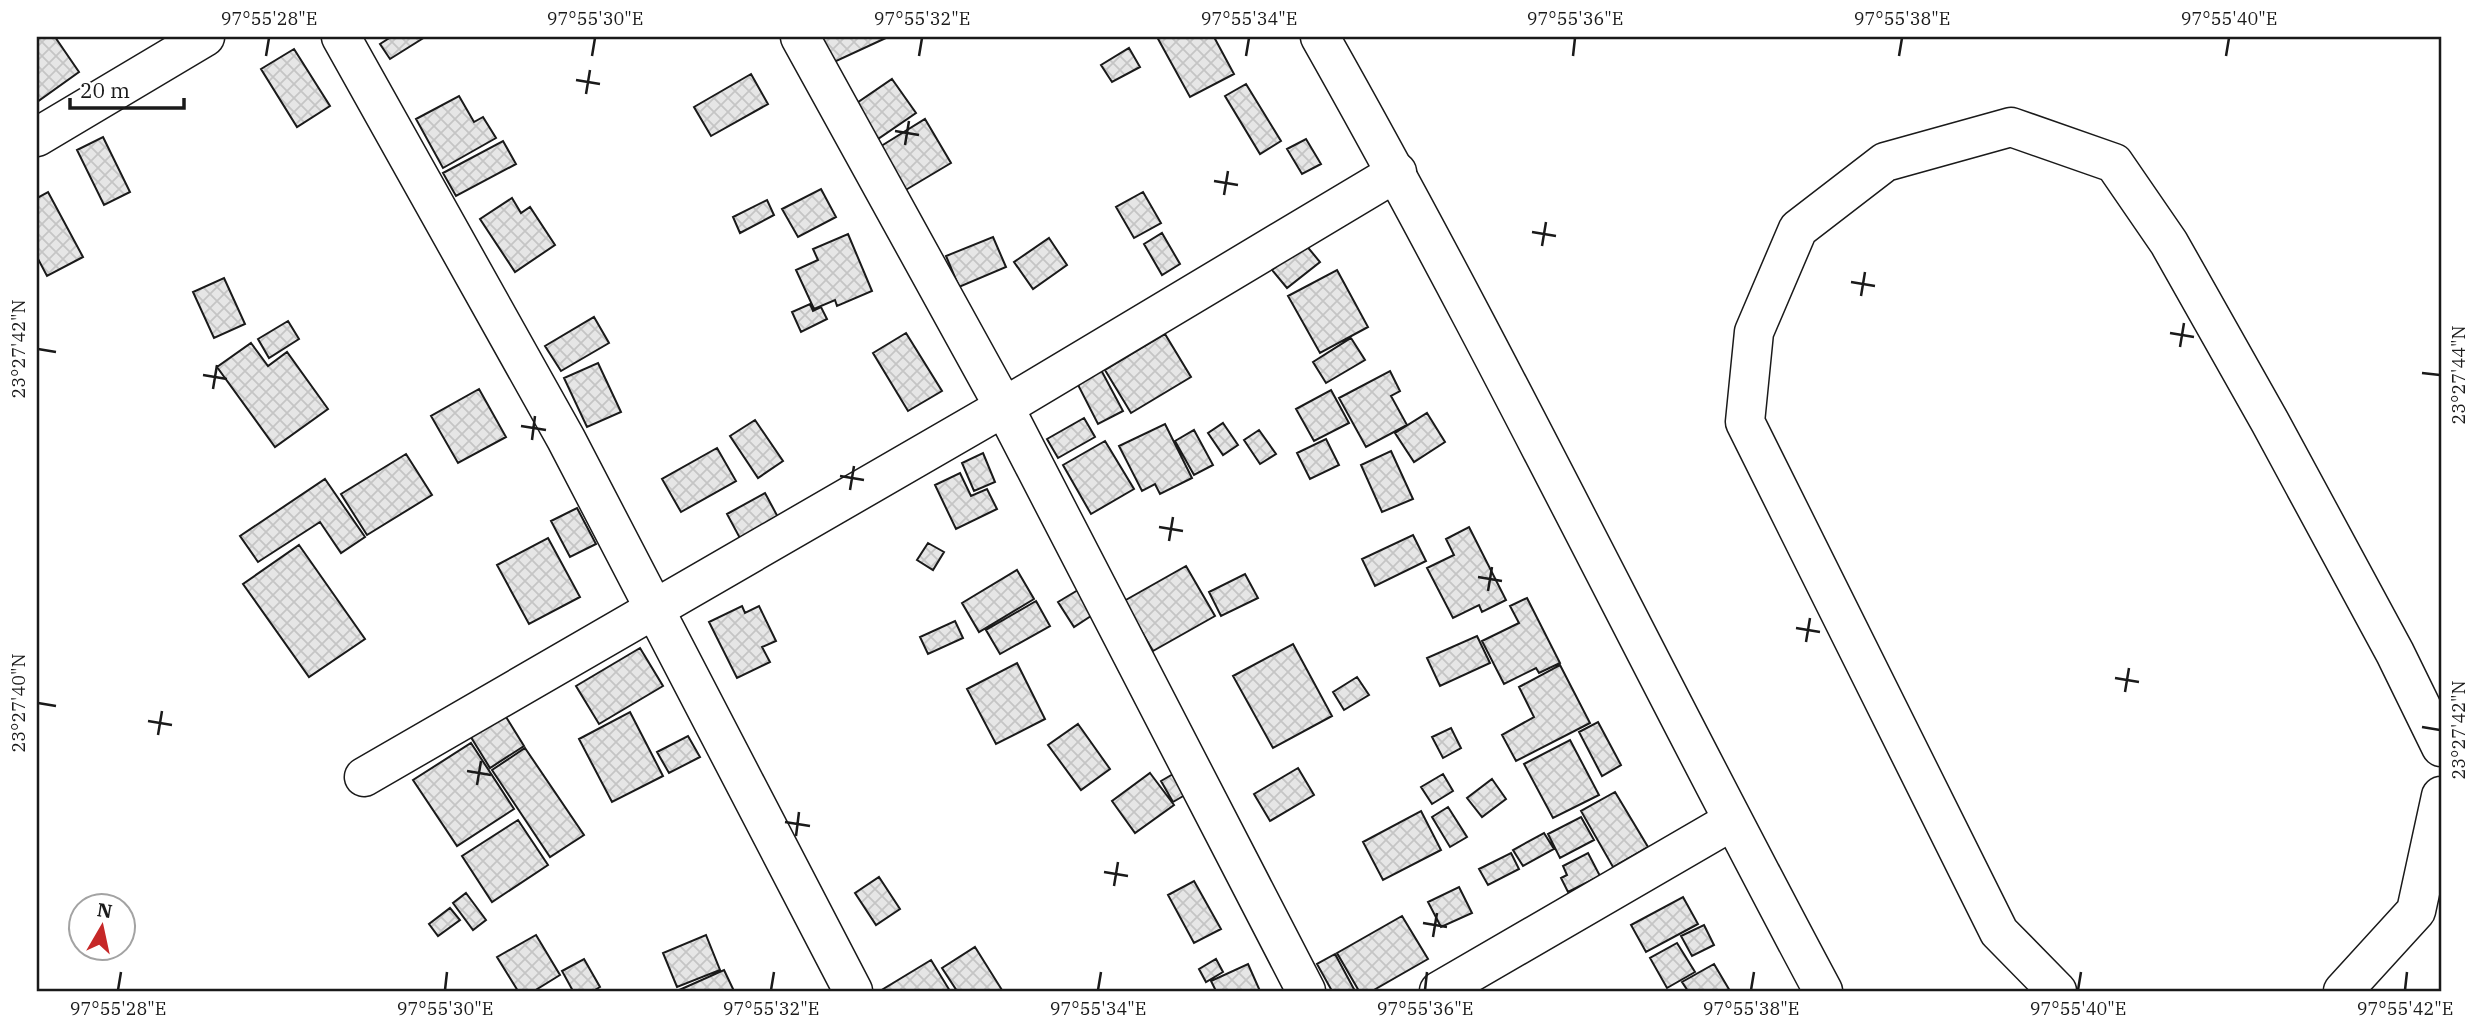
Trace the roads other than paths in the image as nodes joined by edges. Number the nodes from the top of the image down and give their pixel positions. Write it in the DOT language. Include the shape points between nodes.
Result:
graph roads {
  1 [pos="205,37"];
  2 [pos="341,37"];
  3 [pos="800,37"];
  4 [pos="1320,37"];
  5 [pos="37,137"];
  6 [pos="1397,172"];
  7 [pos="1004,407"];
  8 [pos="655,611"];
  9 [pos="2441,747"];
  10 [pos="364,777"];
  11 [pos="2441,796"];
  12 [pos="1732,821"];
  13 [pos="853,991"];
  14 [pos="1306,991"];
  15 [pos="1439,991"];
  16 [pos="1823,991"];
  17 [pos="2057,991"];
  18 [pos="2343,991"];
  1 -- 5 [label="main road"];
  2 -- 8 [label="main road" via="566,439"];
  3 -- 7 [label="main road"];
  4 -- 6 [label="main road"];
  6 -- 7 [label="main road"];
  6 -- 12 [label="main road"];
  7 -- 8 [label="main road"];
  7 -- 14 [label="main road"];
  8 -- 10 [label="main road"];
  8 -- 13 [label="main road"];
  9 -- 17 [label="main road" via="2257,398 2169,243 2114,163 2011,127 1885,162 1798,229 1754,332 1745,422 1999,932"];
  11 -- 18 [label="main road" via="2416,911"];
  12 -- 15 [label="main road"];
  12 -- 16 [label="main road"];
}
